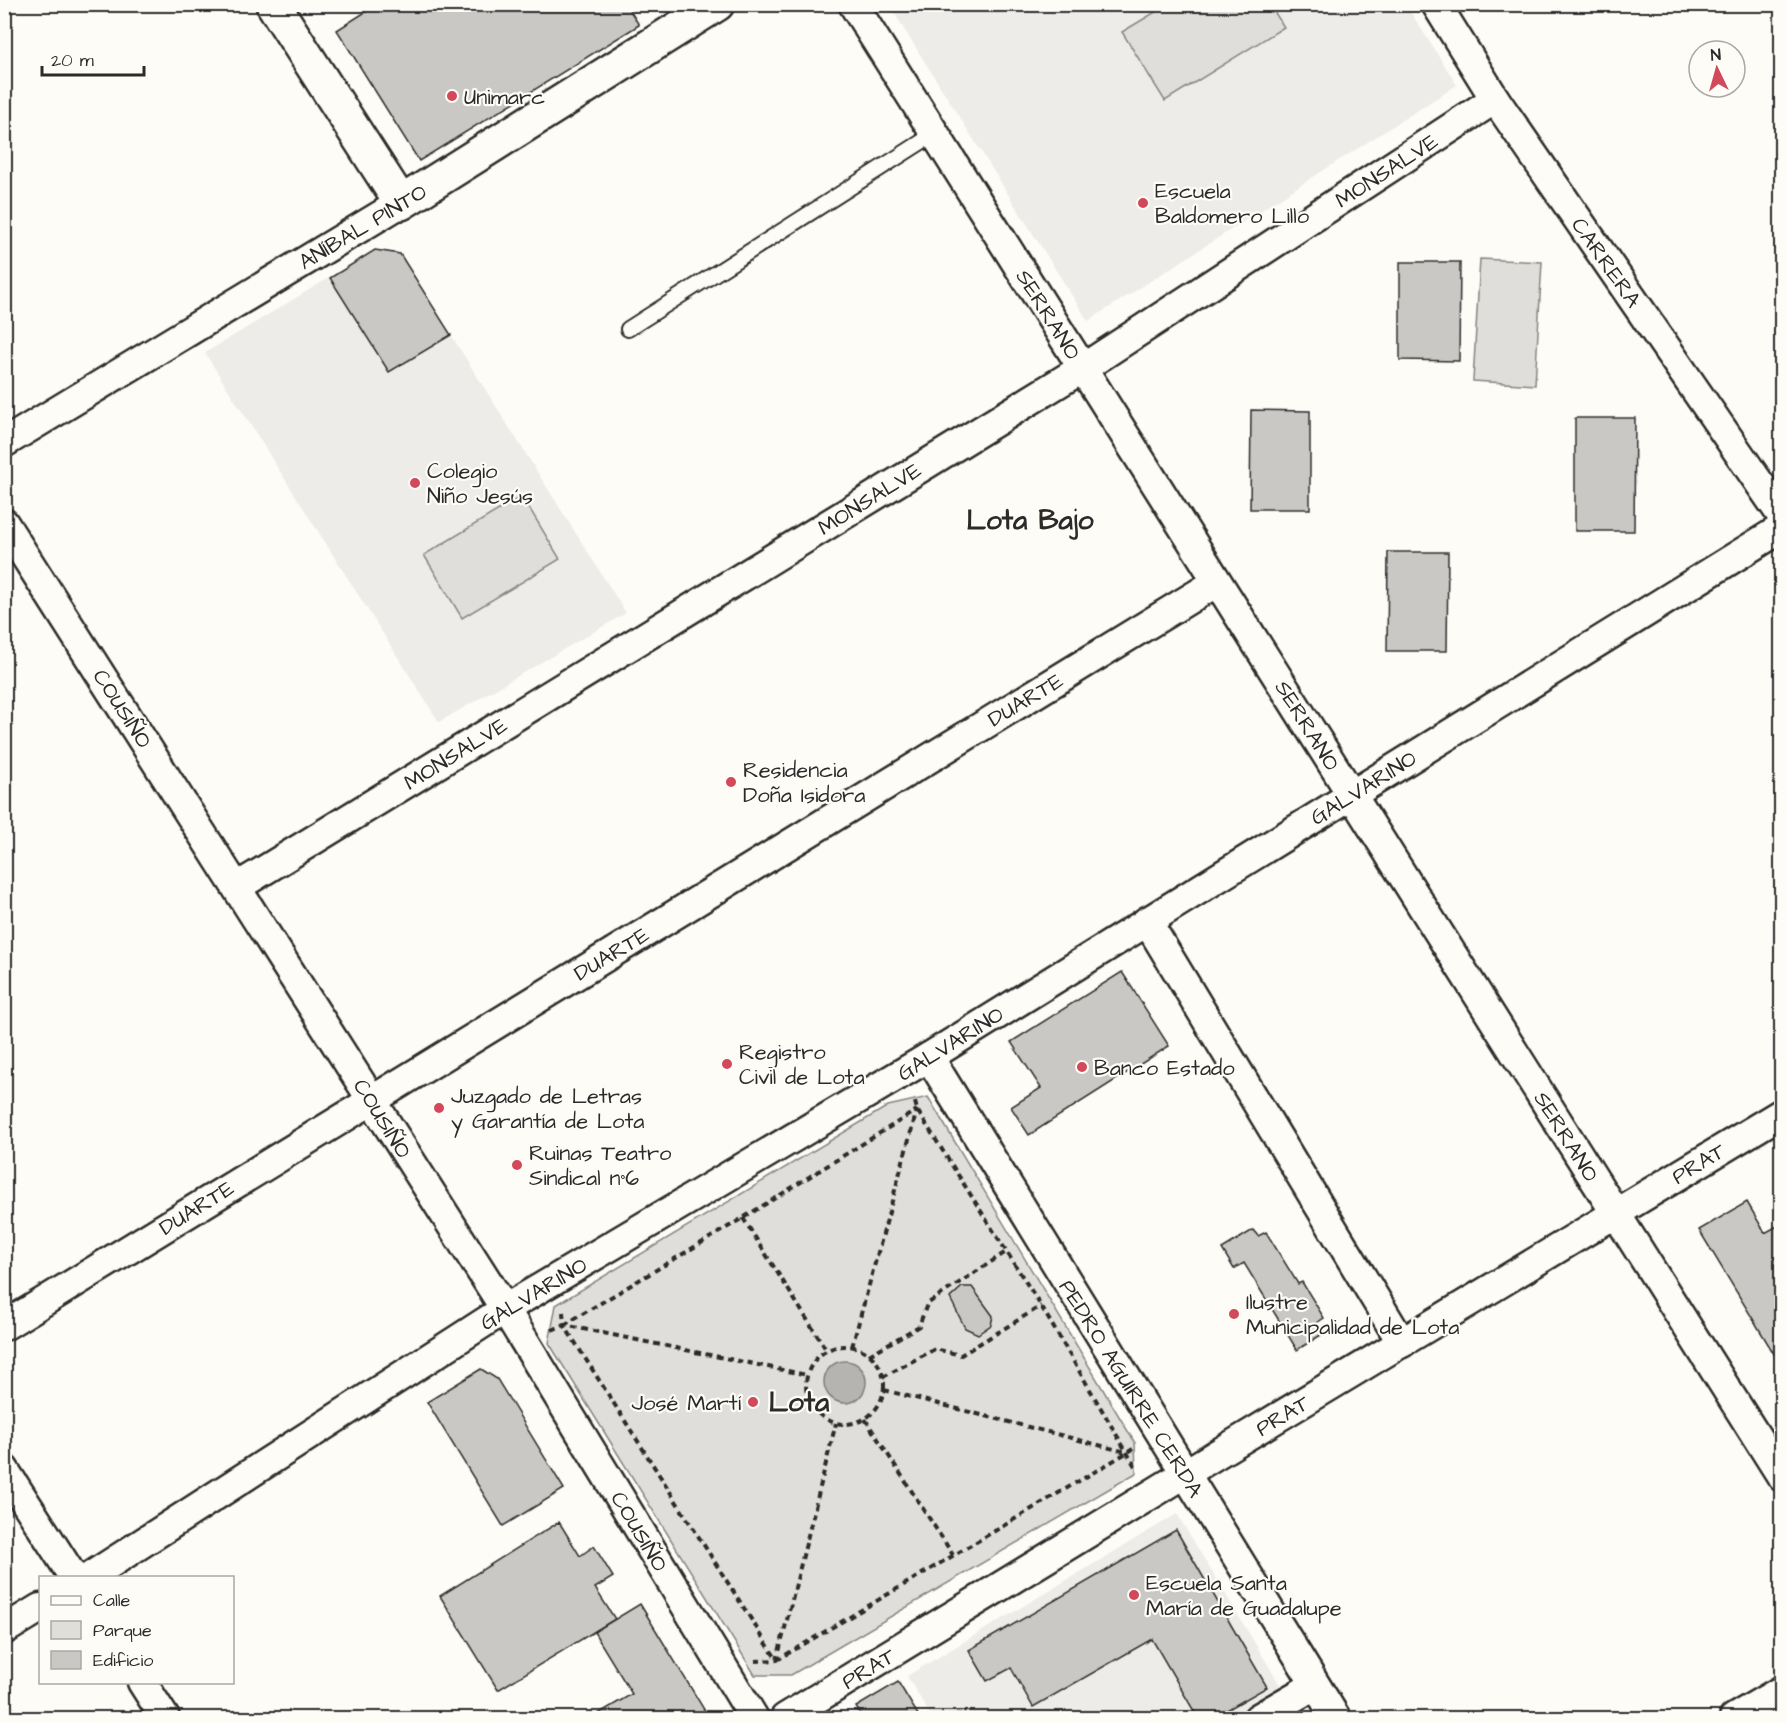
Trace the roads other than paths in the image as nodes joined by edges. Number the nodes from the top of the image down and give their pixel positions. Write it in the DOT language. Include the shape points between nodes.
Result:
graph roads {
  1 [pos="273,4"];
  2 [pos="717,4"];
  3 [pos="853,4"];
  4 [pos="1436,4"];
  5 [pos="1495,99"];
  6 [pos="934,134"];
  7 [pos="401,202"];
  8 [pos="628,329"];
  9 [pos="1083,368"];
  10 [pos="4,443"];
  11 [pos="1782,516"];
  12 [pos="4,523"];
  13 [pos="1782,528"];
  14 [pos="1217,582"];
  15 [pos="1352,795"];
  16 [pos="237,886"];
  17 [pos="1147,921"];
  18 [pos="929,1057"];
  19 [pos="371,1100"];
  20 [pos="1782,1113"];
  21 [pos="1615,1213"];
  22 [pos="505,1309"];
  23 [pos="4,1326"];
  24 [pos="1402,1343"];
  25 [pos="1778,1462"];
  26 [pos="4,1469"];
  27 [pos="1185,1474"];
  28 [pos="73,1576"];
  29 [pos="91,1576"];
  30 [pos="39,1609"];
  31 [pos="4,1630"];
  32 [pos="143,1684"];
  33 [pos="1315,1685"];
  34 [pos="1782,1690"];
  35 [pos="165,1719"];
  36 [pos="754,1719"];
  37 [pos="785,1719"];
  38 [pos="1258,1719"];
  39 [pos="1336,1719"];
  40 [pos="1734,1719"];
  1 -- 7 [label="main road"];
  2 -- 7 [label="main road, ANÍBAL PINTO"];
  3 -- 6 [label="street, SERRANO"];
  4 -- 5 [label="street, CARRERA"];
  5 -- 9 [label="street, MONSALVE"];
  5 -- 11 [label="street, CARRERA"];
  6 -- 8 [label="lane"];
  6 -- 9 [label="street, SERRANO"];
  7 -- 10 [label="street, ANÍBAL PINTO"];
  9 -- 14 [label="street, SERRANO"];
  9 -- 16 [label="street, MONSALVE"];
  12 -- 16 [label="street, COUSIÑO"];
  13 -- 15 [label="street, GALVARINO"];
  14 -- 15 [label="street, SERRANO"];
  14 -- 19 [label="street, DUARTE"];
  15 -- 17 [label="street, GALVARINO"];
  15 -- 21 [label="street, SERRANO"];
  16 -- 19 [label="street, COUSIÑO"];
  17 -- 18 [label="street, GALVARINO"];
  17 -- 24 [label="street"];
  18 -- 22 [label="street, GALVARINO"];
  18 -- 27 [label="street, PEDRO AGUIRRE CERDA"];
  19 -- 22 [label="street, COUSIÑO"];
  19 -- 23 [label="street, DUARTE"];
  20 -- 21 [label="street, PRAT"];
  21 -- 24 [label="street, PRAT"];
  21 -- 25 [label="street, SERRANO"];
  22 -- 29 [label="street, GALVARINO"];
  22 -- 36 [label="street, COUSIÑO"];
  24 -- 27 [label="street, PRAT"];
  26 -- 28 [label="street"];
  27 -- 33 [label="street, PEDRO AGUIRRE CERDA"];
  27 -- 37 [label="street, PRAT"];
  30 -- 31 [label="street"];
  32 -- 35 [label="street"];
  33 -- 38 [label="street"];
  33 -- 39 [label="street, PEDRO AGUIRRE CERDA"];
  34 -- 40 [label="street"];
}
